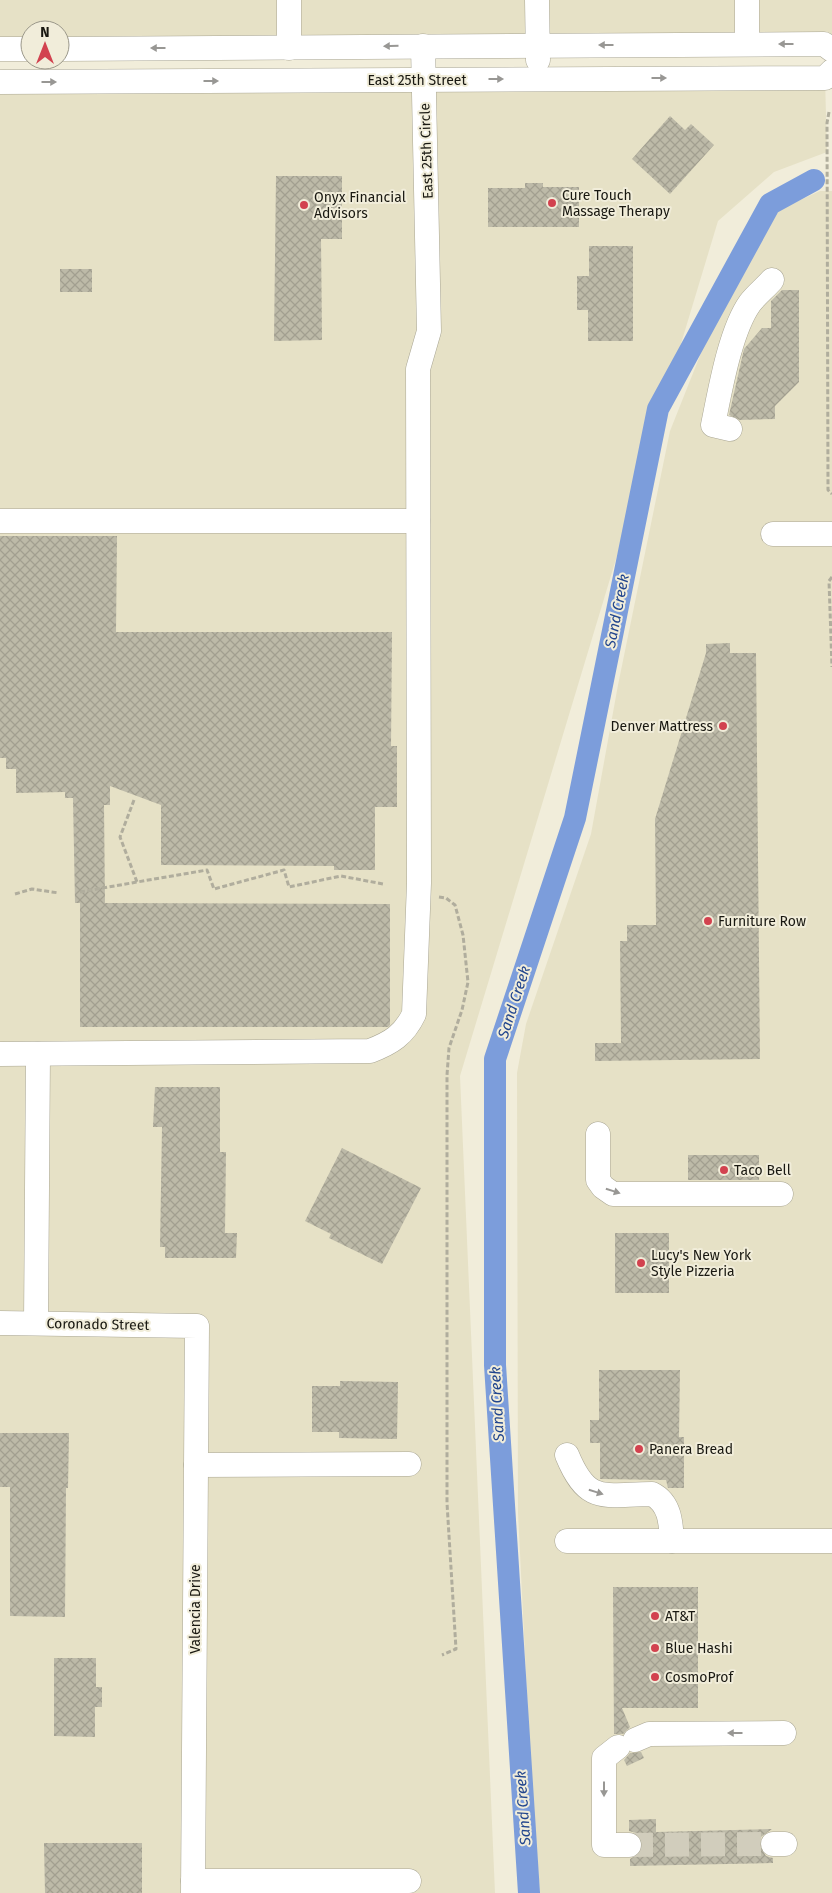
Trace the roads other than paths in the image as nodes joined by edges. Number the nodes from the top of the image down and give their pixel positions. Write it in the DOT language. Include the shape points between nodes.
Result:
graph roads {
  1 [pos="289,0"];
  2 [pos="537,0"];
  3 [pos="747,0"];
  4 [pos="747,44"];
  5 [pos="537,45"];
  6 [pos="423,46"];
  7 [pos="289,48"];
  8 [pos="0,49"];
  9 [pos="20,49"];
  10 [pos="70,49"];
  11 [pos="832,50"];
  12 [pos="832,71"];
  13 [pos="538,79"];
  14 [pos="424,80"];
  15 [pos="0,82"];
  16 [pos="772,280"];
  17 [pos="730,429"];
  18 [pos="418,521"];
  19 [pos="0,522"];
  20 [pos="773,534"];
  21 [pos="832,534"];
  22 [pos="0,1054"];
  23 [pos="38,1054"];
  24 [pos="598,1134"];
  25 [pos="781,1194"];
  26 [pos="0,1323"];
  27 [pos="36,1323"];
  28 [pos="197,1326"];
  29 [pos="567,1455"];
  30 [pos="409,1464"];
  31 [pos="196,1465"];
  32 [pos="567,1541"];
  33 [pos="672,1541"];
  34 [pos="832,1541"];
  35 [pos="784,1733"];
  36 [pos="630,1845"];
  37 [pos="408,1881"];
  38 [pos="193,1887"];
  1 -- 7 [label="street"];
  2 -- 5 [label="street"];
  3 -- 4 [label="street"];
  4 -- 5 [label="street, one-way"];
  11 -- 4 [label="street, one-way" via="824,44"];
  5 -- 6 [label="street"];
  5 -- 13 [label="street"];
  6 -- 7 [label="street, one-way"];
  6 -- 14 [label="street, East 25th Circle"];
  7 -- 10 [label="street, one-way"];
  8 -- 9 [label="street"];
  13 -- 12 [label="street, East 25th Street, one-way" via="825,78"];
  14 -- 13 [label="street, East 25th Street, one-way"];
  15 -- 14 [label="street, East 25th Street, one-way"];
  14 -- 18 [label="street, East 25th Circle" via="429,331 418,369"];
  16 -- 17 [label="street" via="750,303 722,375 713,426"];
  18 -- 19 [label="street"];
  18 -- 23 [label="street, East 25th Circle" via="418,928 414,1014 408,1028 391,1043 370,1051"];
  20 -- 21 [label="street"];
  22 -- 23 [label="street, East 25th Circle"];
  23 -- 27 [label="street"];
  24 -- 25 [label="street, one-way" via="598,1180 613,1194"];
  26 -- 27 [label="street, Coronado Street"];
  27 -- 28 [label="street, Coronado Street"];
  28 -- 31 [label="street, Valencia Drive"];
  29 -- 33 [label="street, one-way" via="575,1475 587,1489 600,1494 652,1494 658,1497 666,1506 671,1521"];
  30 -- 31 [label="street"];
  31 -- 38 [label="street, Valencia Drive"];
  32 -- 33 [label="street"];
  33 -- 34 [label="street"];
  35 -- 36 [label="street, one-way" via="649,1734 604,1758 604,1846"];
  37 -- 38 [label="street"];
}
